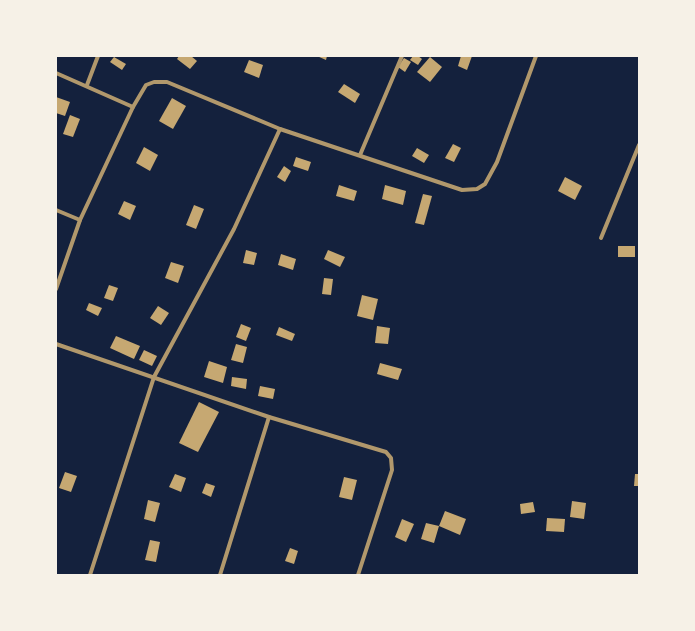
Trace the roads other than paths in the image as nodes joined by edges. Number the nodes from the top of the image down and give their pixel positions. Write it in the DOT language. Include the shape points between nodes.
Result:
graph roads {
  1 [pos="98,56"];
  2 [pos="402,56"];
  3 [pos="536,56"];
  4 [pos="56,72"];
  5 [pos="87,85"];
  6 [pos="134,107"];
  7 [pos="280,129"];
  8 [pos="639,145"];
  9 [pos="360,155"];
  10 [pos="56,210"];
  11 [pos="80,220"];
  12 [pos="601,238"];
  13 [pos="56,289"];
  14 [pos="56,344"];
  15 [pos="154,377"];
  16 [pos="269,417"];
  17 [pos="90,575"];
  18 [pos="220,575"];
  19 [pos="358,575"];
  1 -- 5 [label="street"];
  2 -- 9 [label="street"];
  3 -- 9 [label="street" via="497,162 486,184 477,189 462,190"];
  4 -- 5 [label="street"];
  5 -- 6 [label="street"];
  6 -- 7 [label="street" via="146,85 167,82"];
  6 -- 11 [label="street"];
  7 -- 9 [label="street"];
  7 -- 15 [label="street" via="234,229"];
  8 -- 12 [label="street"];
  10 -- 11 [label="street"];
  11 -- 13 [label="street"];
  14 -- 15 [label="street"];
  15 -- 16 [label="street"];
  15 -- 17 [label="street"];
  16 -- 18 [label="street"];
  16 -- 19 [label="street" via="386,452 391,458 392,470"];
}
